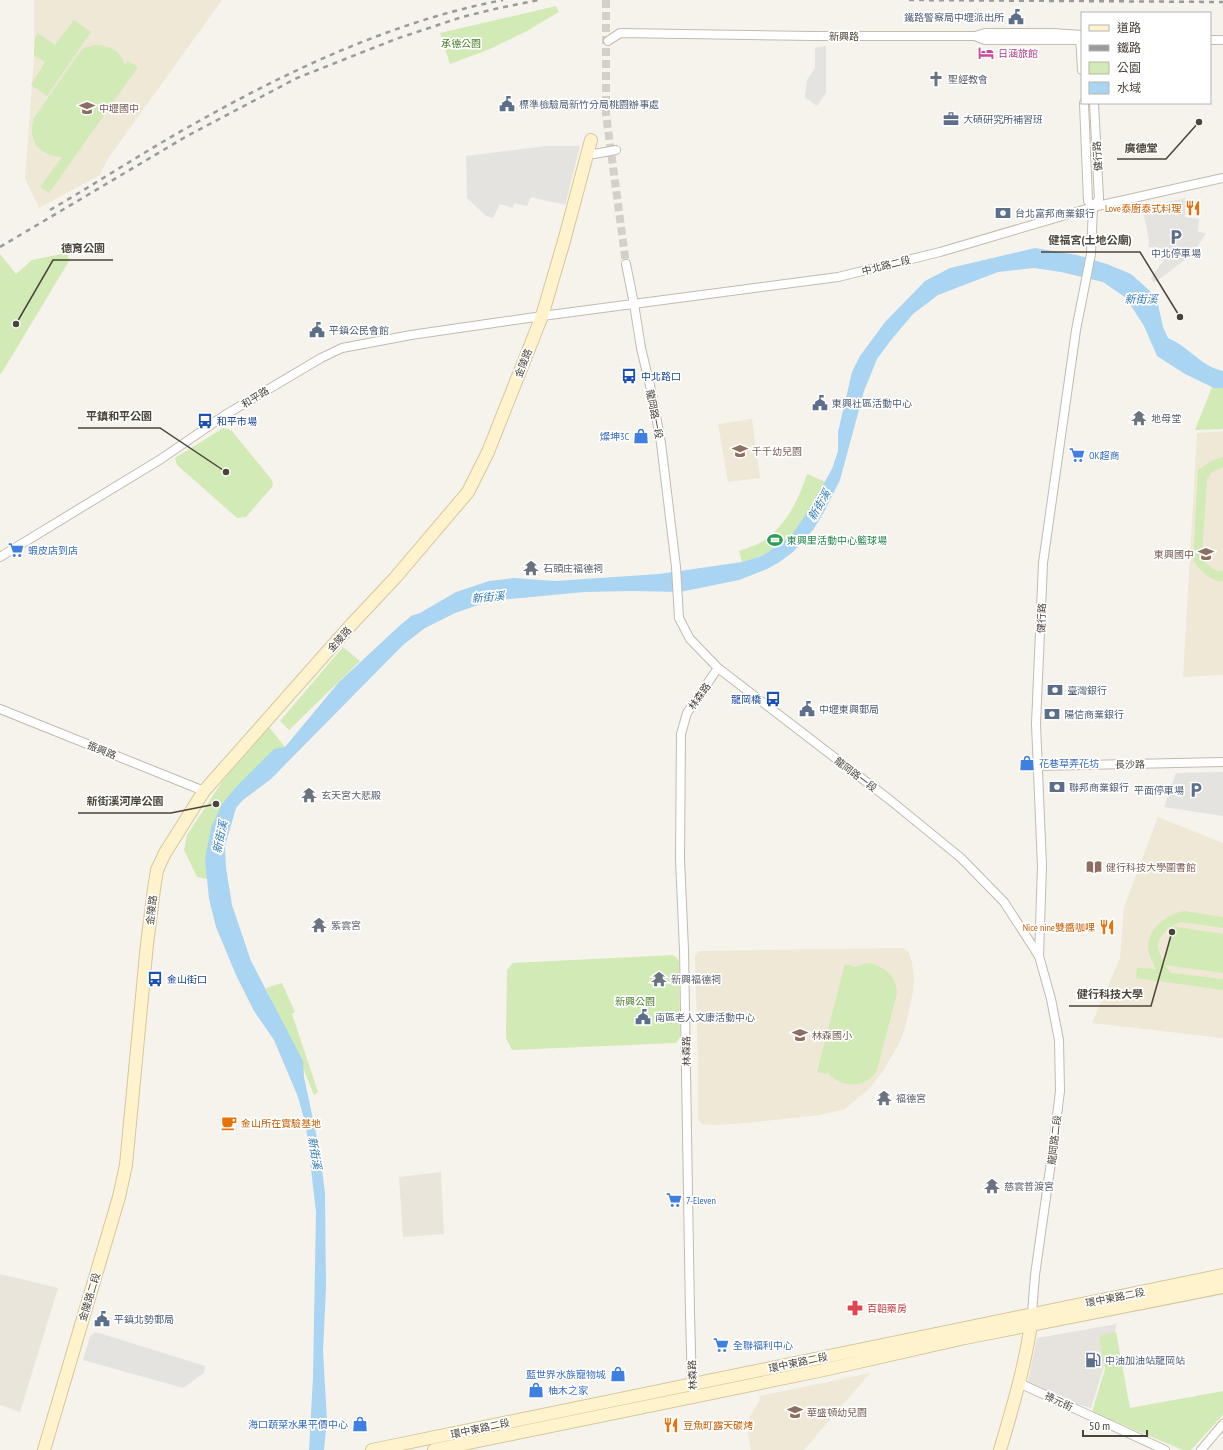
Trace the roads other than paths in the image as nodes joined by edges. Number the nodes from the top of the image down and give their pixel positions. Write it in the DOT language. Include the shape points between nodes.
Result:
graph roads {
  1 [pos="976,36"];
  2 [pos="1081,38"];
  3 [pos="1211,40"];
  4 [pos="1223,40"];
  5 [pos="608,41"];
  6 [pos="1084,104"];
  7 [pos="1094,104"];
  8 [pos="591,140"];
  9 [pos="616,150"];
  10 [pos="594,154"];
  11 [pos="1223,178"];
  12 [pos="1093,208"];
  13 [pos="626,264"];
  14 [pos="634,304"];
  15 [pos="542,316"];
  16 [pos="0,557"];
  17 [pos="718,668"];
  18 [pos="0,709"];
  19 [pos="1223,762"];
  20 [pos="1037,766"];
  21 [pos="204,791"];
  22 [pos="1039,956"];
  23 [pos="129,1142"];
  24 [pos="1223,1275"];
  25 [pos="1206,1278"];
  26 [pos="1221,1290"];
  27 [pos="1032,1319"];
  28 [pos="1019,1382"];
  29 [pos="692,1391"];
  30 [pos="1223,1424"];
  31 [pos="44,1450"];
  32 [pos="372,1450"];
  33 [pos="434,1450"];
  34 [pos="1000,1450"];
  35 [pos="1165,1450"];
  36 [pos="1201,1450"];
  1 -- 2 [label="street" via="985,33 1041,33"];
  1 -- 2 [label="street, 新興路" via="985,40"];
  1 -- 5 [label="street, 新興路" via="620,33"];
  3 -- 4 [label="street"];
  6 -- 12 [label="street, 健行路" via="1088,202"];
  7 -- 12 [label="street, 健行路" via="1099,199"];
  8 -- 15 [label="main road, 金陵路"];
  9 -- 10 [label="street"];
  11 -- 12 [label="street, 中北路二段"];
  12 -- 14 [label="street, 中北路二段" via="940,252 838,277"];
  12 -- 20 [label="street, 健行路" via="1090,257 1076,330 1043,563 1036,724"];
  13 -- 14 [label="street, 龍岡路一段"];
  14 -- 15 [label="street, 中北路二段"];
  14 -- 17 [label="street, 龍岡路一段" via="661,443 676,567 679,618 690,639"];
  15 -- 16 [label="street, 和平路" via="342,348 225,415 161,459"];
  15 -- 21 [label="main road, 金陵路" via="488,452 468,492 395,578"];
  17 -- 22 [label="street, 龍岡路一段" via="961,858 1004,902"];
  17 -- 29 [label="street, 林森路" via="687,713 681,734 680,859"];
  18 -- 21 [label="street, 振興路"];
  19 -- 20 [label="street, 長沙路"];
  20 -- 22 [label="street, 健行路" via="1042,866"];
  21 -- 23 [label="main road, 金陵路" via="175,834 157,870 147,944"];
  22 -- 27 [label="street, 龍岡路二段" via="1059,1040 1060,1091 1035,1275"];
  23 -- 31 [label="main road, 金陵路二段" via="119,1197"];
  24 -- 25 [label="main road, 環中東路二段"];
  25 -- 26 [label="main road"];
  25 -- 27 [label="main road, 環中東路二段"];
  26 -- 27 [label="main road, 環中東路二段"];
  27 -- 28 [label="main road"];
  27 -- 29 [label="main road, 環中東路二段" via="965,1338 819,1372"];
  28 -- 34 [label="main road"];
  28 -- 35 [label="street, 祿元街"];
  29 -- 32 [label="main road, 環中東路二段" via="567,1409"];
  29 -- 33 [label="main road, 環中東路二段"];
  30 -- 36 [label="street"];
}
